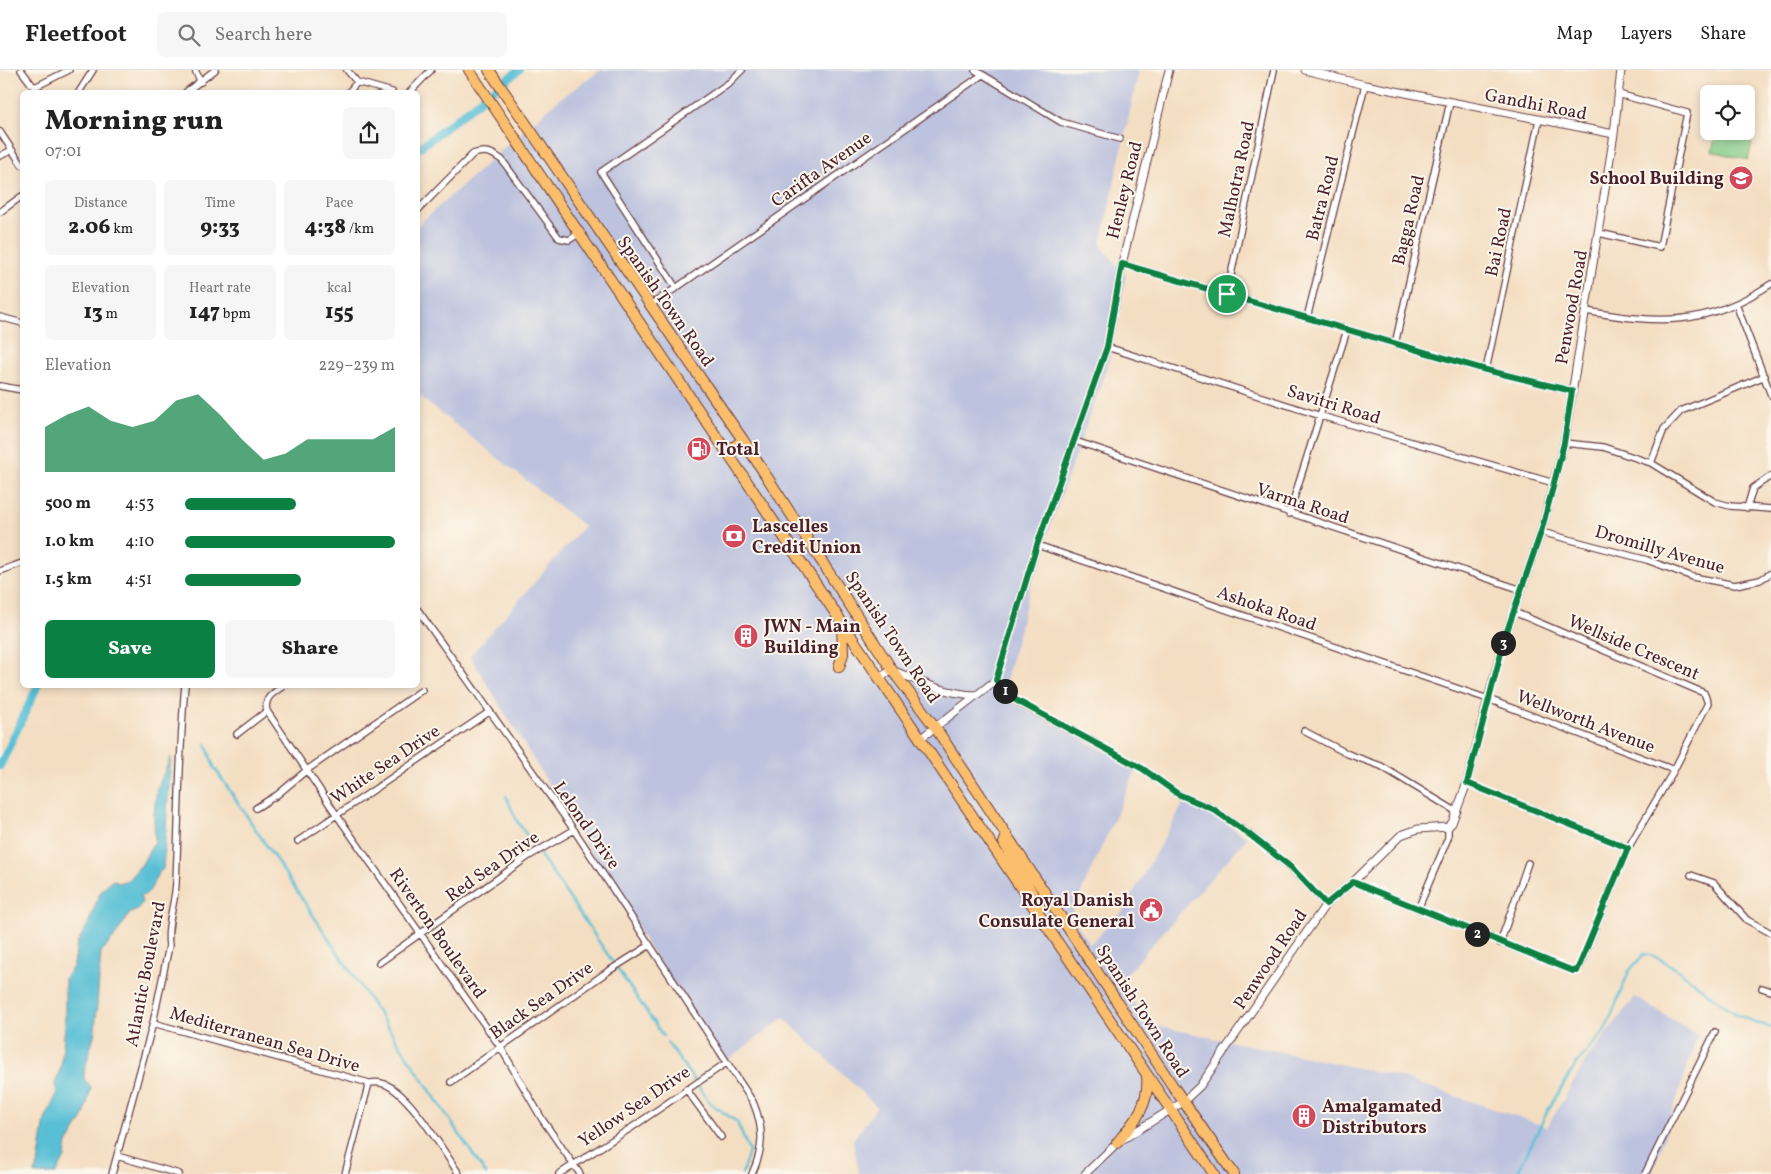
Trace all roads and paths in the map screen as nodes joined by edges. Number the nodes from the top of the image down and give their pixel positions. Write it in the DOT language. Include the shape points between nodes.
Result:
graph roads {
  1 [pos="21,70"];
  2 [pos="69,70"];
  3 [pos="93,70"];
  4 [pos="195,70"];
  5 [pos="215,70"];
  6 [pos="347,70"];
  7 [pos="431,70"];
  8 [pos="469,70"];
  9 [pos="489,70"];
  10 [pos="742,70"];
  11 [pos="975,70"];
  12 [pos="1169,70"];
  13 [pos="1274,70"];
  14 [pos="1305,70"];
  15 [pos="1622,70"];
  16 [pos="982,75"];
  17 [pos="201,82"];
  18 [pos="358,82"];
  19 [pos="1365,85"];
  20 [pos="80,90"];
  21 [pos="189,90"];
  22 [pos="351,90"];
  23 [pos="385,90"];
  24 [pos="412,90"];
  25 [pos="1618,94"];
  26 [pos="1450,102"];
  27 [pos="1539,120"];
  28 [pos="0,132"];
  29 [pos="1614,134"];
  30 [pos="1120,139"];
  31 [pos="12,150"];
  32 [pos="0,156"];
  33 [pos="20,162"];
  34 [pos="20,197"];
  35 [pos="420,208"];
  36 [pos="0,212"];
  37 [pos="1599,232"];
  38 [pos="580,233"];
  39 [pos="1122,264"];
  40 [pos="1771,284"];
  41 [pos="676,288"];
  42 [pos="1227,294"];
  43 [pos="1736,304"];
  44 [pos="649,306"];
  45 [pos="1586,312"];
  46 [pos="0,317"];
  47 [pos="1308,318"];
  48 [pos="20,322"];
  49 [pos="1346,330"];
  50 [pos="1395,344"];
  51 [pos="1107,347"];
  52 [pos="1486,370"];
  53 [pos="1764,376"];
  54 [pos="0,386"];
  55 [pos="20,390"];
  56 [pos="1572,391"];
  57 [pos="1771,396"];
  58 [pos="1321,416"];
  59 [pos="743,440"];
  60 [pos="1075,442"];
  61 [pos="1564,443"];
  62 [pos="727,452"];
  63 [pos="1651,463"];
  64 [pos="1771,476"];
  65 [pos="1554,483"];
  66 [pos="1747,508"];
  67 [pos="1771,509"];
  68 [pos="1290,514"];
  69 [pos="1541,532"];
  70 [pos="1037,545"];
  71 [pos="20,564"];
  72 [pos="0,571"];
  73 [pos="1771,573"];
  74 [pos="1522,590"];
  75 [pos="1514,612"];
  76 [pos="420,613"];
  77 [pos="842,623"];
  78 [pos="839,667"];
  79 [pos="892,670"];
  80 [pos="879,678"];
  81 [pos="996,680"];
  82 [pos="185,688"];
  83 [pos="280,688"];
  84 [pos="422,690"];
  85 [pos="978,696"];
  86 [pos="1488,699"];
  87 [pos="268,711"];
  88 [pos="489,712"];
  89 [pos="935,727"];
  90 [pos="1304,731"];
  91 [pos="237,734"];
  92 [pos="920,739"];
  93 [pos="307,770"];
  94 [pos="1674,770"];
  95 [pos="1467,783"];
  96 [pos="256,808"];
  97 [pos="1457,812"];
  98 [pos="336,814"];
  99 [pos="1448,827"];
  100 [pos="574,830"];
  101 [pos="1007,835"];
  102 [pos="298,841"];
  103 [pos="1628,848"];
  104 [pos="1528,864"];
  105 [pos="1691,875"];
  106 [pos="1353,882"];
  107 [pos="1326,904"];
  108 [pos="1418,909"];
  109 [pos="1771,933"];
  110 [pos="420,934"];
  111 [pos="1500,943"];
  112 [pos="650,945"];
  113 [pos="1058,945"];
  114 [pos="379,963"];
  115 [pos="1762,988"];
  116 [pos="1771,991"];
  117 [pos="153,1023"];
  118 [pos="1714,1032"];
  119 [pos="501,1048"];
  120 [pos="726,1062"];
  121 [pos="1147,1074"];
  122 [pos="451,1082"];
  123 [pos="369,1083"];
  124 [pos="686,1089"];
  125 [pos="1183,1102"];
  126 [pos="1170,1108"];
  127 [pos="721,1137"];
  128 [pos="1117,1143"];
  129 [pos="117,1156"];
  130 [pos="574,1164"];
  131 [pos="112,1174"];
  132 [pos="179,1174"];
  133 [pos="345,1174"];
  134 [pos="459,1174"];
  135 [pos="559,1174"];
  136 [pos="580,1174"];
  137 [pos="752,1174"];
  138 [pos="1085,1174"];
  139 [pos="1214,1174"];
  140 [pos="1234,1174"];
  141 [pos="1645,1174"];
  1 -- 2 [label="street" via="33,86"];
  3 -- 20 [label="street"];
  4 -- 17 [label="street"];
  5 -- 17 [label="street"];
  6 -- 18 [label="street"];
  7 -- 24 [label="street"];
  8 -- 38 [label="highway, Spanish Town Road"];
  9 -- 44 [label="highway, Spanish Town Road"];
  10 -- 41 [label="street" via="730,82 601,172"];
  11 -- 16 [label="street"];
  12 -- 39 [label="street, Henley Road"];
  13 -- 42 [label="street, Malhotra Road"];
  14 -- 19 [label="street, Gandhi Road"];
  15 -- 25 [label="street, Penwood Road"];
  16 -- 30 [label="street" via="1061,122"];
  16 -- 41 [label="street, Carifta Avenue"];
  17 -- 21 [label="street"];
  18 -- 22 [label="street"];
  18 -- 23 [label="street"];
  19 -- 26 [label="street, Gandhi Road"];
  19 -- 47 [label="street, Batra Road"];
  25 -- 29 [label="street, Penwood Road"];
  25 -- 37 [label="street" via="1687,113 1660,247"];
  26 -- 27 [label="street, Gandhi Road"];
  26 -- 50 [label="street, Bagga Road"];
  27 -- 29 [label="street, Gandhi Road"];
  27 -- 52 [label="street, Bai Road"];
  28 -- 31 [label="street"];
  29 -- 37 [label="street, Penwood Road"];
  31 -- 32 [label="street"];
  31 -- 33 [label="street"];
  34 -- 36 [label="street"];
  35 -- 38 [label="street" via="473,154 491,152 502,160 559,238 569,240"];
  37 -- 45 [label="street, Penwood Road"];
  38 -- 62 [label="highway, Spanish Town Road"];
  39 -- 42 [label="street"];
  39 -- 51 [label="street, Henley Road"];
  40 -- 43 [label="street"];
  41 -- 44 [label="street, Carifta Avenue"];
  42 -- 47 [label="street"];
  43 -- 45 [label="street" via="1693,318 1665,321"];
  43 -- 53 [label="street"];
  44 -- 59 [label="highway, Spanish Town Road"];
  45 -- 56 [label="street, Penwood Road"];
  46 -- 48 [label="street"];
  47 -- 49 [label="street"];
  49 -- 50 [label="street"];
  49 -- 58 [label="street"];
  50 -- 52 [label="street"];
  51 -- 58 [label="street, Savitri Road"];
  51 -- 60 [label="street, Henley Road"];
  52 -- 56 [label="street"];
  53 -- 57 [label="street"];
  53 -- 63 [label="street" via="1681,411 1664,429"];
  54 -- 55 [label="street"];
  56 -- 61 [label="street, Penwood Road"];
  58 -- 65 [label="street, Savitri Road"];
  58 -- 68 [label="street"];
  59 -- 62 [label="highway"];
  59 -- 79 [label="highway, Spanish Town Road"];
  60 -- 68 [label="street, Varma Road"];
  60 -- 70 [label="street, Henley Road"];
  61 -- 63 [label="street" via="1603,447"];
  61 -- 65 [label="street, Penwood Road"];
  62 -- 77 [label="highway, Spanish Town Road"];
  63 -- 66 [label="street" via="1715,502"];
  64 -- 66 [label="street" via="1753,488"];
  65 -- 69 [label="street, Penwood Road"];
  66 -- 67 [label="street"];
  68 -- 74 [label="street, Varma Road"];
  69 -- 73 [label="street, Dromilly Avenue" via="1647,560 1693,577 1735,585 1760,580"];
  69 -- 74 [label="street, Penwood Road"];
  70 -- 81 [label="street, Henley Road"];
  70 -- 86 [label="street, Ashoka Road"];
  71 -- 72 [label="street"];
  74 -- 75 [label="street, Penwood Road"];
  75 -- 86 [label="street, Penwood Road"];
  75 -- 94 [label="street, Wellside Crescent" via="1704,693 1708,704"];
  76 -- 88 [label="street, Lelond Drive"];
  77 -- 78 [label="highway" via="843,654"];
  77 -- 80 [label="highway, Spanish Town Road"];
  79 -- 80 [label="street"];
  79 -- 85 [label="street" via="941,690"];
  79 -- 89 [label="highway, Spanish Town Road"];
  80 -- 92 [label="highway, Spanish Town Road"];
  81 -- 85 [label="street"];
  81 -- 107 [label="street" via="1012,698 1143,769 1178,794 1213,809 1292,868"];
  82 -- 117 [label="street, Atlantic Boulevard" via="179,757 175,899"];
  83 -- 87 [label="street" via="267,700"];
  84 -- 93 [label="street"];
  85 -- 89 [label="street"];
  86 -- 94 [label="street, Wellworth Avenue"];
  86 -- 95 [label="street, Penwood Road"];
  87 -- 91 [label="street"];
  87 -- 93 [label="street, Riverton Boulevard"];
  88 -- 98 [label="street, White Sea Drive"];
  88 -- 100 [label="street, Lelond Drive"];
  89 -- 92 [label="street"];
  89 -- 101 [label="highway, Spanish Town Road"];
  90 -- 97 [label="street" via="1348,754 1381,766"];
  92 -- 113 [label="highway, Spanish Town Road"];
  93 -- 96 [label="street"];
  93 -- 98 [label="street, Riverton Boulevard"];
  94 -- 103 [label="street, Wellside Crescent"];
  95 -- 97 [label="street, Penwood Road"];
  95 -- 103 [label="street"];
  97 -- 99 [label="street, Penwood Road"];
  98 -- 102 [label="street, White Sea Drive"];
  98 -- 110 [label="street, Riverton Boulevard"];
  99 -- 106 [label="street, Penwood Road" via="1418,829 1401,835"];
  99 -- 108 [label="street" via="1448,838"];
  100 -- 110 [label="street, Red Sea Drive" via="529,856"];
  100 -- 112 [label="street, Lelond Drive"];
  101 -- 113 [label="highway" via="1004,843 1058,939"];
  101 -- 125 [label="highway, Spanish Town Road"];
  103 -- 111 [label="street, Wellside Crescent" via="1577,971"];
  104 -- 111 [label="street"];
  105 -- 109 [label="street" via="1714,883 1747,920"];
  106 -- 107 [label="street, Penwood Road"];
  106 -- 108 [label="street, Wellside Crescent"];
  107 -- 125 [label="street, Penwood Road" via="1200,1086"];
  108 -- 111 [label="street, Wellside Crescent"];
  110 -- 114 [label="street, Red Sea Drive"];
  110 -- 119 [label="street, Riverton Boulevard"];
  112 -- 119 [label="street, Black Sea Drive"];
  112 -- 120 [label="street, Lelond Drive"];
  113 -- 121 [label="highway, Spanish Town Road"];
  115 -- 116 [label="street"];
  117 -- 123 [label="street, Mediterranean Sea Drive"];
  117 -- 129 [label="street, Atlantic Boulevard"];
  118 -- 141 [label="street"];
  119 -- 122 [label="street, Black Sea Drive"];
  119 -- 130 [label="street, Riverton Boulevard" via="542,1119"];
  120 -- 124 [label="street, Yellow Sea Drive"];
  120 -- 137 [label="street, Lelond Drive" via="753,1102 760,1119 763,1139"];
  121 -- 126 [label="highway, Spanish Town Road"];
  121 -- 128 [label="highway" via="1145,1103"];
  123 -- 133 [label="street"];
  123 -- 134 [label="street, Mediterranean Sea Drive" via="382,1083 397,1092 424,1120"];
  124 -- 127 [label="street"];
  124 -- 130 [label="street, Yellow Sea Drive"];
  125 -- 126 [label="street, Penwood Road"];
  125 -- 140 [label="highway, Spanish Town Road"];
  126 -- 128 [label="street, Penwood Road"];
  126 -- 139 [label="highway, Spanish Town Road"];
  128 -- 138 [label="street, Penwood Road"];
  129 -- 131 [label="street, Atlantic Boulevard"];
  129 -- 132 [label="street"];
  130 -- 135 [label="street, Yellow Sea Drive"];
  130 -- 136 [label="street, Riverton Boulevard"];
}
